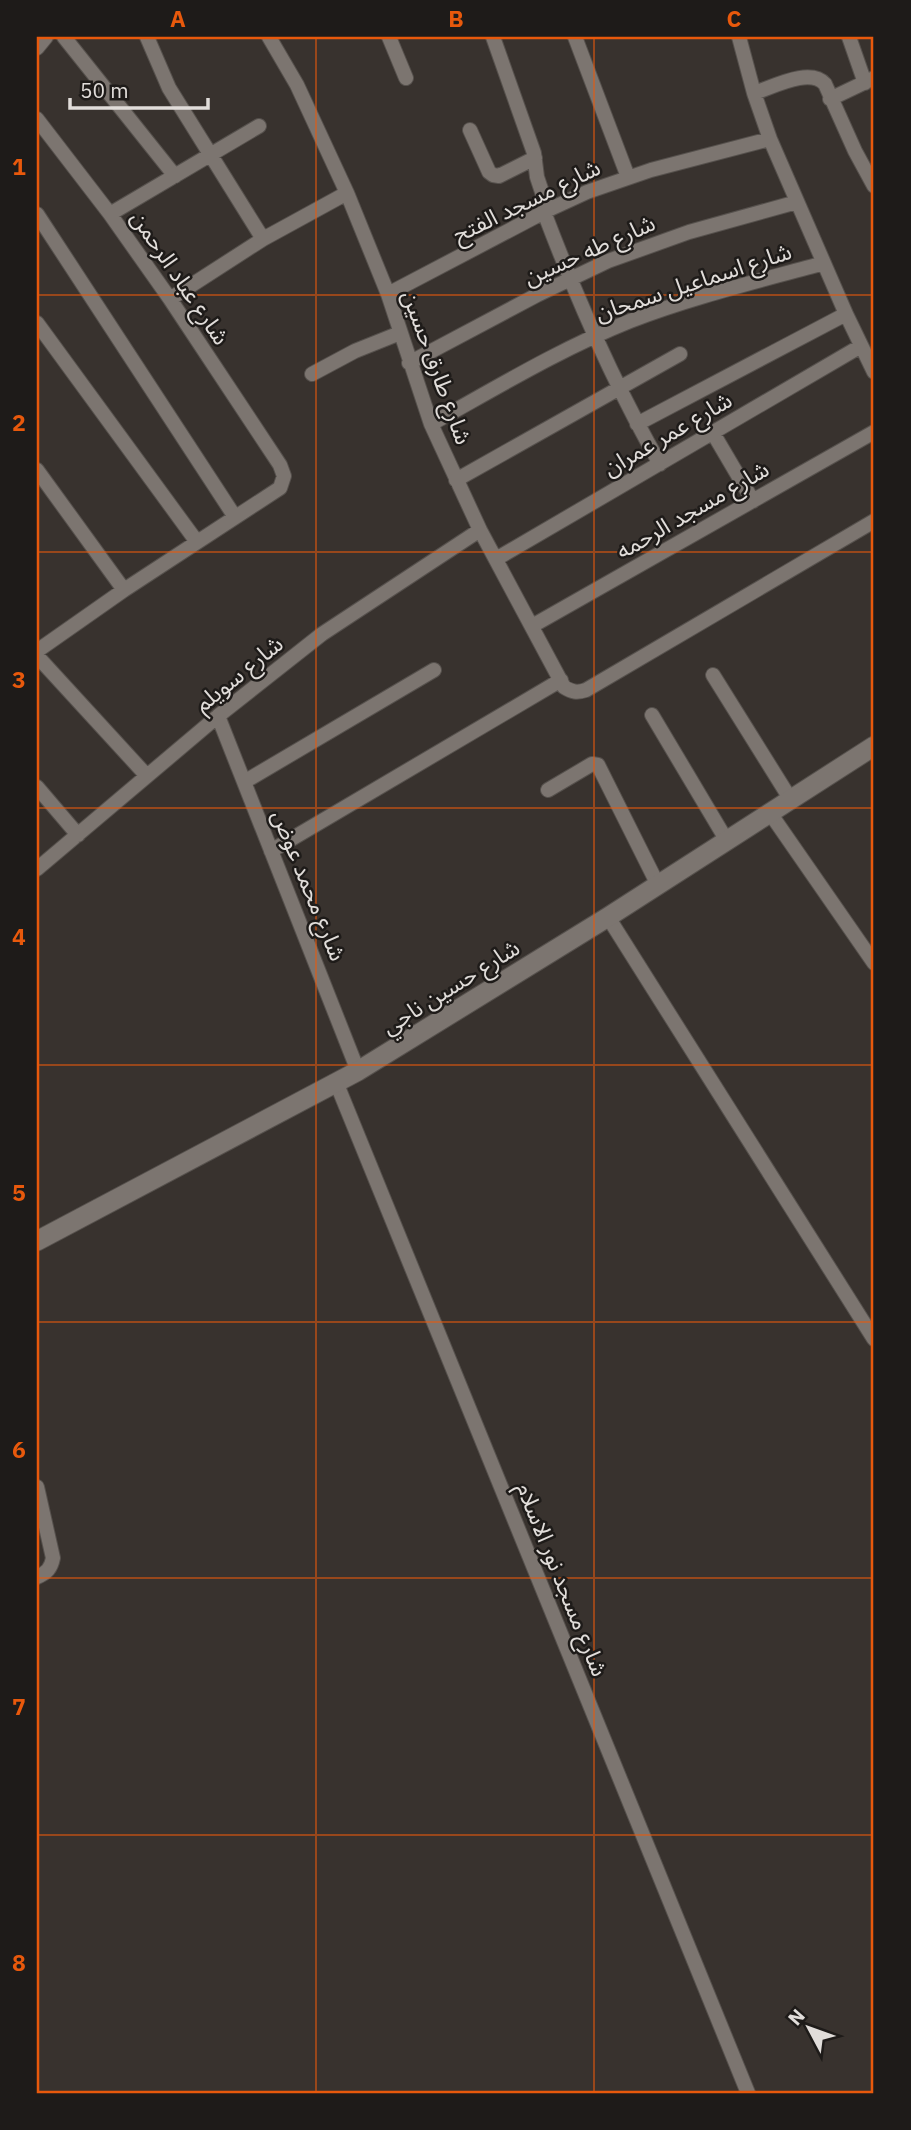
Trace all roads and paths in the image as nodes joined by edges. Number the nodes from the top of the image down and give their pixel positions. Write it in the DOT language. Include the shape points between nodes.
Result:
graph roads {
  1 [pos="46,37"];
  2 [pos="64,37"];
  3 [pos="147,37"];
  4 [pos="269,37"];
  5 [pos="389,37"];
  6 [pos="493,37"];
  7 [pos="575,37"];
  8 [pos="738,37"];
  9 [pos="849,37"];
  10 [pos="37,48"];
  11 [pos="407,78"];
  12 [pos="870,81"];
  13 [pos="754,93"];
  14 [pos="830,99"];
  15 [pos="37,119"];
  16 [pos="259,126"];
  17 [pos="470,130"];
  18 [pos="770,139"];
  19 [pos="210,155"];
  20 [pos="535,158"];
  21 [pos="175,176"];
  22 [pos="628,177"];
  23 [pos="874,186"];
  24 [pos="346,193"];
  25 [pos="797,202"];
  26 [pos="546,211"];
  27 [pos="37,214"];
  28 [pos="110,214"];
  29 [pos="262,240"];
  30 [pos="824,263"];
  31 [pos="569,279"];
  32 [pos="388,294"];
  33 [pos="170,299"];
  34 [pos="846,314"];
  35 [pos="37,323"];
  36 [pos="400,333"];
  37 [pos="594,337"];
  38 [pos="861,346"];
  39 [pos="680,354"];
  40 [pos="410,363"];
  41 [pos="874,372"];
  42 [pos="312,374"];
  43 [pos="619,388"];
  44 [pos="431,424"];
  45 [pos="637,424"];
  46 [pos="874,432"];
  47 [pos="713,433"];
  48 [pos="660,464"];
  49 [pos="37,470"];
  50 [pos="456,480"];
  51 [pos="753,501"];
  52 [pos="236,517"];
  53 [pos="874,521"];
  54 [pos="480,530"];
  55 [pos="197,542"];
  56 [pos="496,559"];
  57 [pos="124,590"];
  58 [pos="532,626"];
  59 [pos="37,653"];
  60 [pos="434,670"];
  61 [pos="713,675"];
  62 [pos="561,680"];
  63 [pos="652,715"];
  64 [pos="218,716"];
  65 [pos="874,746"];
  66 [pos="147,776"];
  67 [pos="244,782"];
  68 [pos="37,787"];
  69 [pos="548,790"];
  70 [pos="791,800"];
  71 [pos="770,813"];
  72 [pos="78,835"];
  73 [pos="727,841"];
  74 [pos="271,850"];
  75 [pos="37,869"];
  76 [pos="658,885"];
  77 [pos="608,917"];
  78 [pos="874,963"];
  79 [pos="358,1071"];
  80 [pos="336,1082"];
  81 [pos="37,1241"];
  82 [pos="874,1339"];
  83 [pos="37,1487"];
  84 [pos="37,1577"];
  85 [pos="748,2093"];
  1 -- 10 [label="street"];
  2 -- 21 [label="street"];
  3 -- 19 [label="street" via="169,88"];
  4 -- 24 [label="street, شارع طارق حسين" via="297,85"];
  5 -- 11 [label="street"];
  6 -- 20 [label="street"];
  7 -- 22 [label="street"];
  8 -- 13 [label="street"];
  9 -- 12 [label="street"];
  12 -- 14 [label="street"];
  13 -- 14 [label="street" via="813,76 825,84"];
  13 -- 18 [label="street"];
  14 -- 23 [label="street"];
  15 -- 28 [label="street, شارع عباد الرحمن"];
  16 -- 19 [label="street"];
  17 -- 20 [label="street" via="493,175"];
  18 -- 22 [label="street, شارع مسجد الفتح"];
  18 -- 25 [label="street"];
  19 -- 21 [label="street"];
  19 -- 29 [label="street"];
  20 -- 26 [label="street"];
  21 -- 28 [label="street"];
  22 -- 26 [label="street, شارع مسجد الفتح"];
  24 -- 29 [label="street"];
  24 -- 32 [label="street, شارع طارق حسين"];
  25 -- 30 [label="street"];
  25 -- 31 [label="street, شارع طه حسين" via="658,242"];
  26 -- 31 [label="street"];
  26 -- 32 [label="street, شارع مسجد الفتح"];
  27 -- 52 [label="street"];
  28 -- 33 [label="street, شارع عباد الرحمن"];
  29 -- 33 [label="street"];
  30 -- 34 [label="street"];
  30 -- 37 [label="street, شارع اسماعيل سمحان" via="691,300"];
  31 -- 37 [label="street"];
  31 -- 40 [label="street, شارع طه حسين"];
  32 -- 36 [label="street, شارع طارق حسين"];
  33 -- 52 [label="street, شارع عباد الرحمن" via="284,477 280,488"];
  34 -- 38 [label="street"];
  34 -- 45 [label="street"];
  35 -- 55 [label="street"];
  36 -- 40 [label="street, شارع طارق حسين"];
  36 -- 42 [label="street"];
  37 -- 43 [label="street"];
  37 -- 44 [label="street, شارع اسماعيل سمحان"];
  38 -- 41 [label="street"];
  38 -- 47 [label="street, شارع عمر عمران"];
  39 -- 43 [label="street"];
  40 -- 44 [label="street, شارع طارق حسين"];
  43 -- 45 [label="street"];
  43 -- 50 [label="street"];
  44 -- 50 [label="street, شارع طارق حسين"];
  45 -- 48 [label="street"];
  46 -- 51 [label="street, شارع مسجد الرحمه"];
  47 -- 48 [label="street, شارع عمر عمران"];
  47 -- 51 [label="street"];
  48 -- 56 [label="street, شارع عمر عمران"];
  49 -- 57 [label="street"];
  50 -- 54 [label="street, شارع طارق حسين"];
  51 -- 58 [label="street, شارع مسجد الرحمه"];
  52 -- 55 [label="street"];
  53 -- 62 [label="street" via="586,690 571,691"];
  54 -- 56 [label="street, شارع طارق حسين"];
  54 -- 64 [label="street, شارع سويلم" via="322,634"];
  55 -- 57 [label="street"];
  56 -- 58 [label="street, شارع طارق حسين"];
  57 -- 59 [label="street"];
  58 -- 62 [label="street, شارع طارق حسين"];
  59 -- 66 [label="street"];
  60 -- 67 [label="street"];
  61 -- 70 [label="street"];
  62 -- 74 [label="street"];
  63 -- 73 [label="street"];
  64 -- 66 [label="street, شارع سويلم"];
  64 -- 67 [label="street, شارع محمد عوض"];
  65 -- 70 [label="street, شارع حسين ناجي"];
  66 -- 72 [label="street, شارع سويلم"];
  67 -- 74 [label="street, شارع محمد عوض"];
  68 -- 72 [label="street"];
  69 -- 76 [label="street" via="592,764 598,765"];
  70 -- 71 [label="street, شارع حسين ناجي"];
  71 -- 73 [label="street, شارع حسين ناجي"];
  71 -- 78 [label="street"];
  72 -- 75 [label="street, شارع سويلم"];
  73 -- 76 [label="street, شارع حسين ناجي"];
  74 -- 79 [label="street, شارع محمد عوض"];
  76 -- 77 [label="street, شارع حسين ناجي"];
  77 -- 79 [label="street, شارع حسين ناجي"];
  77 -- 82 [label="street"];
  79 -- 80 [label="street, شارع حسين ناجي"];
  80 -- 81 [label="street, شارع حسين ناجي"];
  80 -- 85 [label="street, شارع مسجد نور الاسلام"];
  83 -- 84 [label="street" via="53,1558 51,1567"];
}
